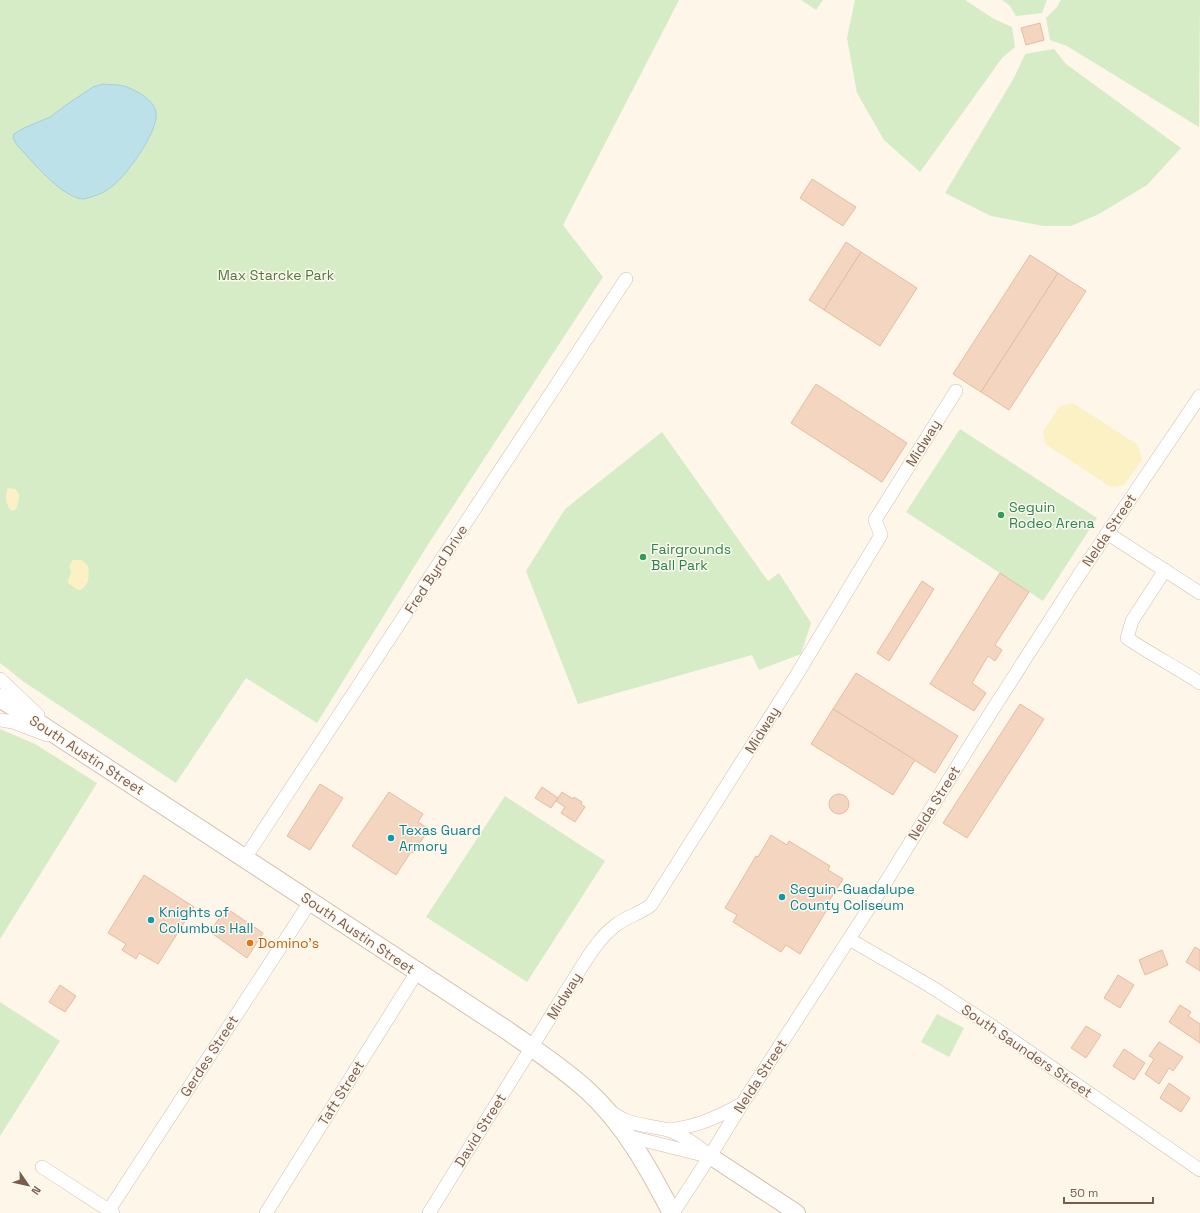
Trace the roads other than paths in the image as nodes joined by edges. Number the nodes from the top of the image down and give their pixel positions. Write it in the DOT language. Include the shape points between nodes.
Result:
graph roads {
  1 [pos="626,279"];
  2 [pos="956,391"];
  3 [pos="1200,396"];
  4 [pos="1107,533"];
  5 [pos="1165,570"];
  6 [pos="1200,593"];
  7 [pos="0,679"];
  8 [pos="1200,683"];
  9 [pos="0,698"];
  10 [pos="0,720"];
  11 [pos="68,741"];
  12 [pos="245,858"];
  13 [pos="310,902"];
  14 [pos="849,939"];
  15 [pos="417,972"];
  16 [pos="532,1047"];
  17 [pos="742,1104"];
  18 [pos="605,1109"];
  19 [pos="668,1130"];
  20 [pos="628,1136"];
  21 [pos="710,1156"];
  22 [pos="42,1167"];
  23 [pos="1200,1170"];
  24 [pos="111,1212"];
  25 [pos="266,1213"];
  26 [pos="429,1213"];
  27 [pos="672,1213"];
  28 [pos="798,1213"];
  1 -- 12 [label="street, Fred Byrd Drive"];
  2 -- 16 [label="street, Midway" via="875,520 881,535 796,676 651,904 644,911 625,918 608,932 572,982"];
  3 -- 4 [label="street, Nelda Street"];
  4 -- 5 [label="street"];
  4 -- 14 [label="street, Nelda Street"];
  5 -- 6 [label="street"];
  5 -- 8 [label="street" via="1132,620 1126,638"];
  7 -- 11 [label="street"];
  9 -- 11 [label="main road, South Austin Street"];
  10 -- 11 [label="street"];
  11 -- 12 [label="main road, South Austin Street"];
  12 -- 13 [label="main road, South Austin Street"];
  13 -- 15 [label="main road, South Austin Street"];
  13 -- 24 [label="street, Gerdes Street"];
  14 -- 17 [label="street, Nelda Street"];
  14 -- 23 [label="street, South Saunders Street" via="992,1026"];
  15 -- 16 [label="main road, South Austin Street"];
  15 -- 25 [label="street, Taft Street"];
  16 -- 18 [label="main road, South Austin Street" via="588,1091"];
  16 -- 26 [label="street, David Street"];
  17 -- 19 [label="street" via="702,1124"];
  17 -- 21 [label="street, Nelda Street"];
  18 -- 19 [label="street" via="624,1120"];
  18 -- 20 [label="main road, South Austin Street"];
  19 -- 21 [label="street" via="684,1137"];
  20 -- 21 [label="street"];
  20 -- 27 [label="main road, South Austin Street"];
  21 -- 27 [label="street, Nelda Street"];
  21 -- 28 [label="street"];
  22 -- 24 [label="street"];
}
